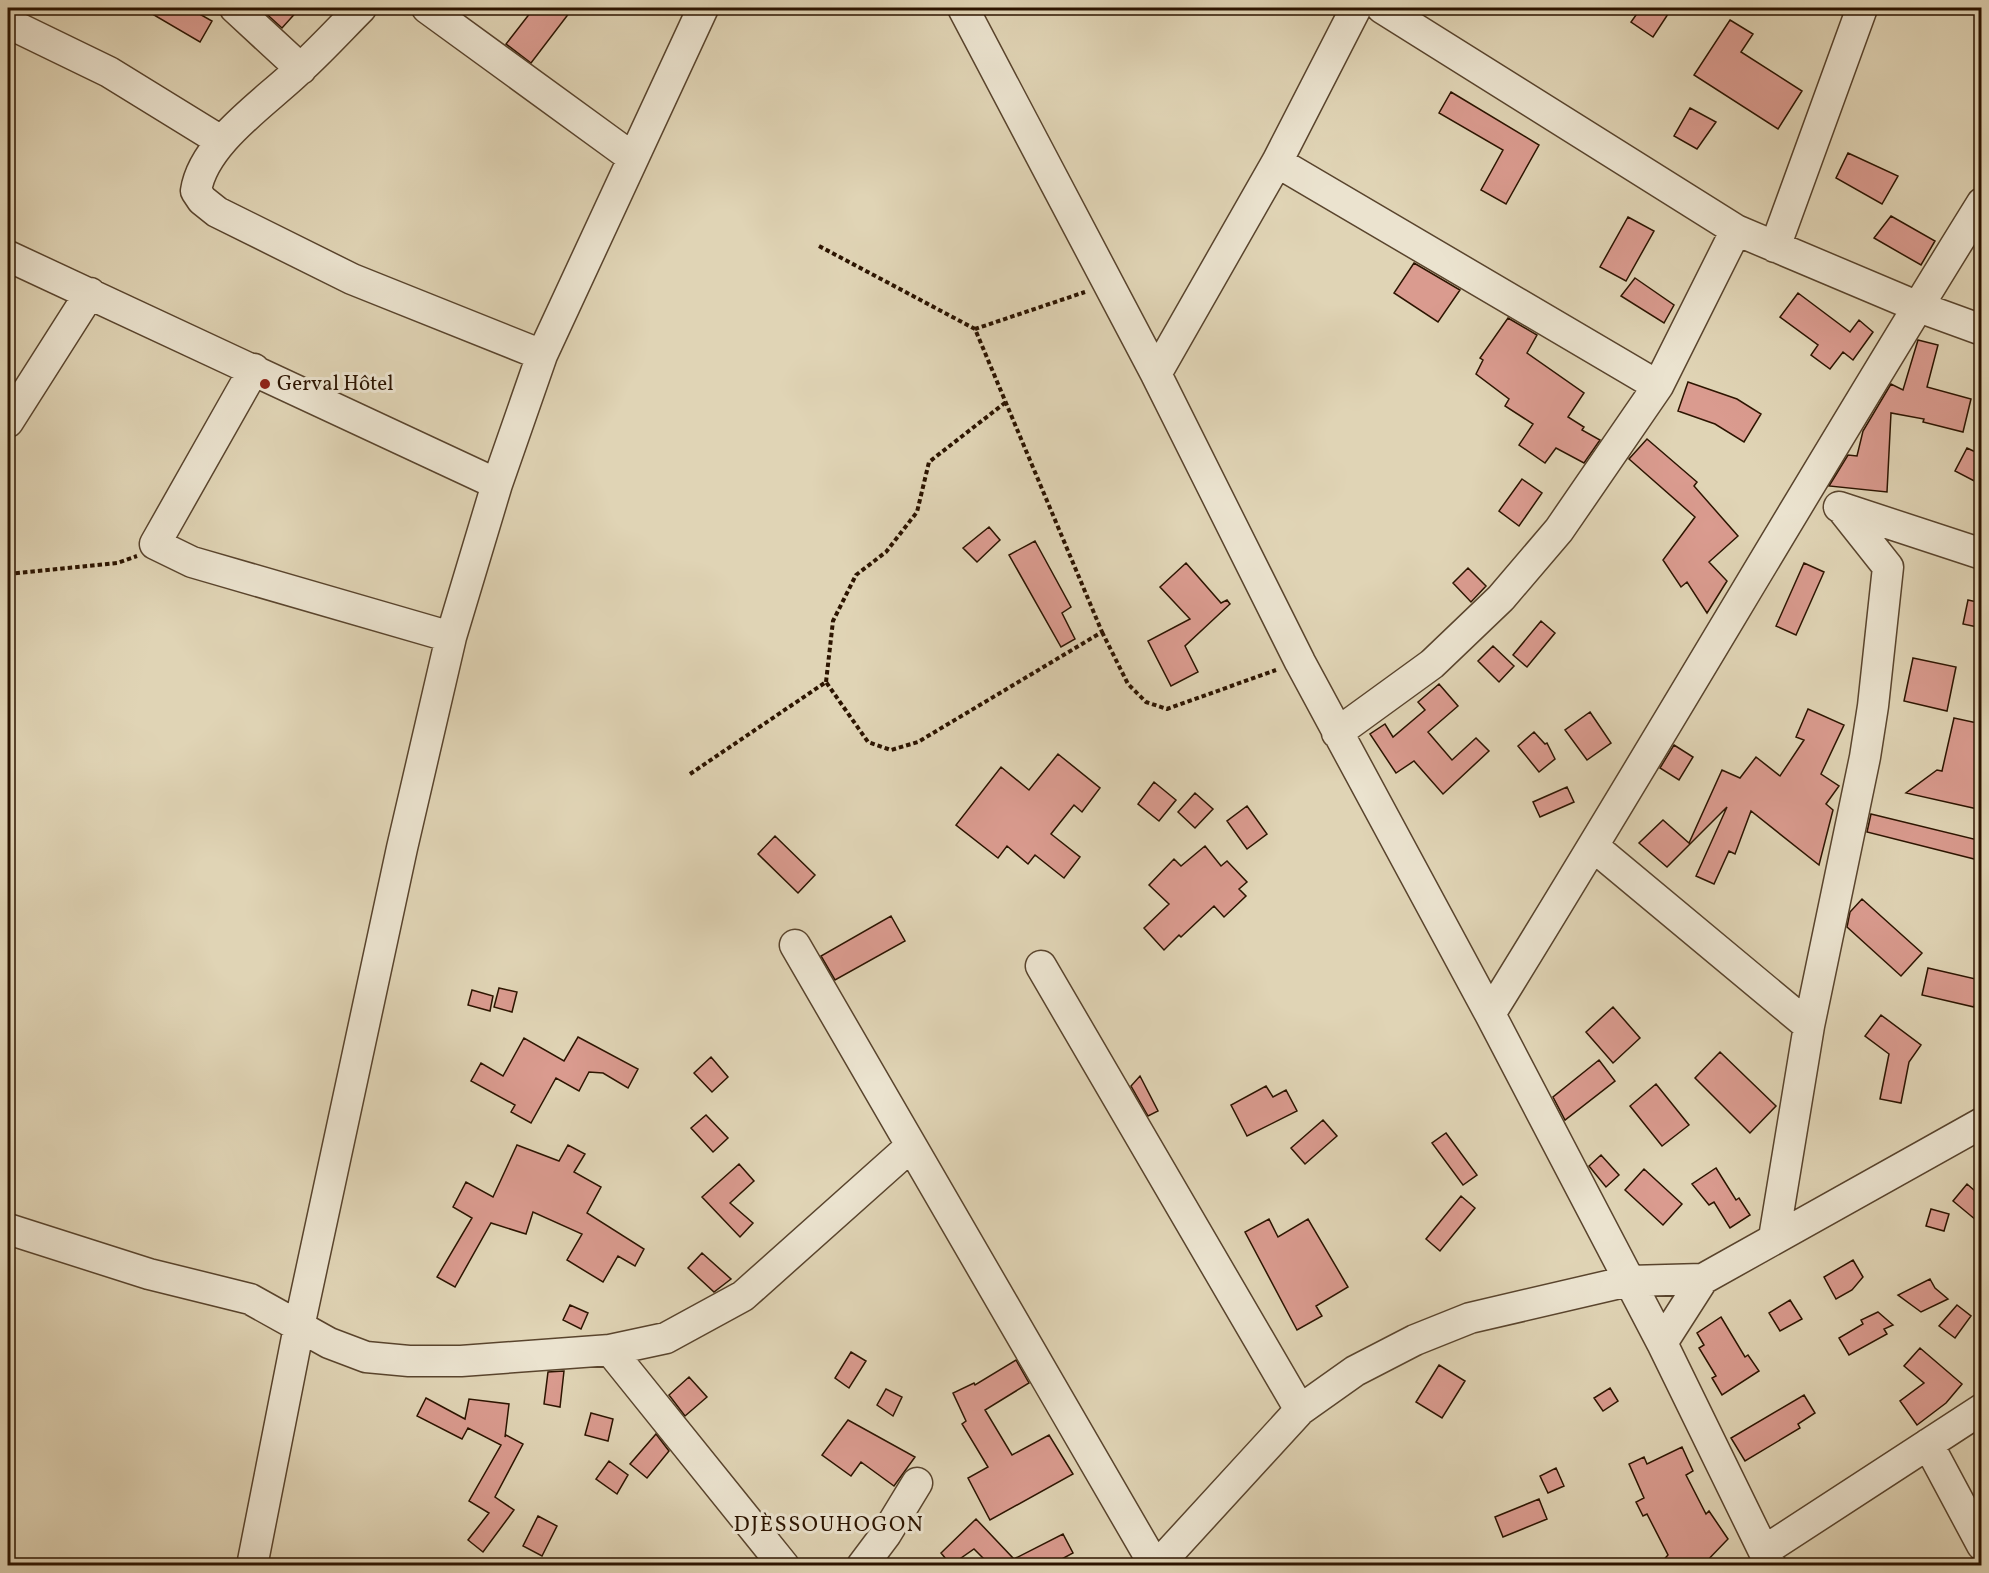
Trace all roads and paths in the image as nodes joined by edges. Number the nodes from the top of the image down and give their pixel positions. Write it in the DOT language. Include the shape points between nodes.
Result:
graph roads {
  1 [pos="235,8"];
  2 [pos="361,8"];
  3 [pos="427,8"];
  4 [pos="703,8"];
  5 [pos="963,8"];
  6 [pos="1356,8"];
  7 [pos="1382,8"];
  8 [pos="1862,8"];
  9 [pos="8,23"];
  10 [pos="301,69"];
  11 [pos="221,141"];
  12 [pos="633,158"];
  13 [pos="1277,162"];
  14 [pos="1982,203"];
  15 [pos="1736,230"];
  16 [pos="819,246"];
  17 [pos="1775,247"];
  18 [pos="8,256"];
  19 [pos="1107,285"];
  20 [pos="90,293"];
  21 [pos="1916,306"];
  22 [pos="975,329"];
  23 [pos="1982,330"];
  24 [pos="542,355"];
  25 [pos="254,369"];
  26 [pos="1156,374"];
  27 [pos="1658,386"];
  28 [pos="1006,402"];
  29 [pos="8,422"];
  30 [pos="497,484"];
  31 [pos="1803,494"];
  32 [pos="1842,509"];
  33 [pos="1919,533"];
  34 [pos="155,544"];
  35 [pos="1982,554"];
  36 [pos="1888,567"];
  37 [pos="8,574"];
  38 [pos="1102,632"];
  39 [pos="451,637"];
  40 [pos="1300,662"];
  41 [pos="826,682"];
  42 [pos="1337,733"];
  43 [pos="690,774"];
  44 [pos="1594,847"];
  45 [pos="795,945"];
  46 [pos="1041,966"];
  47 [pos="1490,1014"];
  48 [pos="1809,1026"];
  49 [pos="1982,1123"];
  50 [pos="910,1147"];
  51 [pos="8,1229"];
  52 [pos="1774,1238"];
  53 [pos="1703,1278"];
  54 [pos="1629,1281"];
  55 [pos="299,1327"];
  56 [pos="1662,1343"];
  57 [pos="610,1350"];
  58 [pos="1982,1409"];
  59 [pos="1300,1410"];
  60 [pos="1928,1444"];
  61 [pos="917,1482"];
  62 [pos="1982,1545"];
  63 [pos="1768,1558"];
  64 [pos="252,1566"];
  65 [pos="784,1566"];
  66 [pos="862,1566"];
  67 [pos="1156,1566"];
  1 -- 10 [label="street"];
  2 -- 10 [label="street"];
  3 -- 12 [label="street"];
  4 -- 12 [label="street"];
  5 -- 19 [label="street"];
  6 -- 13 [label="street"];
  7 -- 15 [label="street"];
  8 -- 17 [label="street"];
  9 -- 11 [label="street" via="109,72"];
  10 -- 11 [label="street"];
  11 -- 24 [label="street" via="202,170 196,191 217,212 352,279"];
  12 -- 24 [label="street"];
  13 -- 26 [label="street"];
  13 -- 27 [label="street"];
  14 -- 21 [label="street"];
  15 -- 17 [label="street"];
  15 -- 27 [label="street"];
  16 -- 22 [label="path"];
  17 -- 21 [label="street"];
  18 -- 20 [label="street"];
  19 -- 22 [label="path"];
  19 -- 26 [label="street"];
  20 -- 25 [label="street"];
  20 -- 29 [label="street"];
  21 -- 23 [label="street"];
  21 -- 31 [label="street"];
  22 -- 28 [label="path"];
  24 -- 30 [label="street"];
  25 -- 30 [label="street"];
  25 -- 34 [label="street"];
  26 -- 40 [label="street"];
  27 -- 42 [label="street" via="1559,530 1501,598 1432,664"];
  28 -- 38 [label="path"];
  28 -- 41 [label="path" via="929,462 917,512 886,552 856,575 833,621"];
  30 -- 39 [label="street"];
  31 -- 32 [label="street"];
  31 -- 44 [label="street"];
  32 -- 33 [label="street"];
  32 -- 36 [label="street"];
  33 -- 35 [label="street"];
  33 -- 36 [label="street"];
  34 -- 37 [label="path" via="141,555 117,562"];
  34 -- 39 [label="street" via="192,562"];
  36 -- 48 [label="street" via="1866,747"];
  38 -- 40 [label="path" via="1128,684 1146,702 1167,709"];
  38 -- 41 [label="path" via="918,741 891,750 867,742"];
  39 -- 55 [label="street"];
  40 -- 42 [label="street"];
  41 -- 43 [label="path"];
  42 -- 47 [label="street"];
  44 -- 47 [label="street"];
  44 -- 48 [label="street"];
  45 -- 50 [label="street"];
  46 -- 59 [label="street"];
  47 -- 54 [label="street"];
  48 -- 52 [label="street"];
  49 -- 52 [label="street"];
  50 -- 57 [label="street" via="743,1296 666,1338"];
  50 -- 67 [label="street"];
  51 -- 55 [label="street" via="149,1274 250,1299"];
  52 -- 53 [label="street"];
  53 -- 54 [label="street"];
  53 -- 56 [label="street"];
  54 -- 56 [label="street"];
  54 -- 59 [label="street" via="1470,1318 1415,1340 1355,1371"];
  55 -- 57 [label="street" via="366,1357 409,1361"];
  55 -- 64 [label="street"];
  56 -- 63 [label="street"];
  57 -- 65 [label="street"];
  58 -- 60 [label="street"];
  59 -- 67 [label="street"];
  60 -- 62 [label="street"];
  60 -- 63 [label="street"];
  61 -- 66 [label="street"];
}
